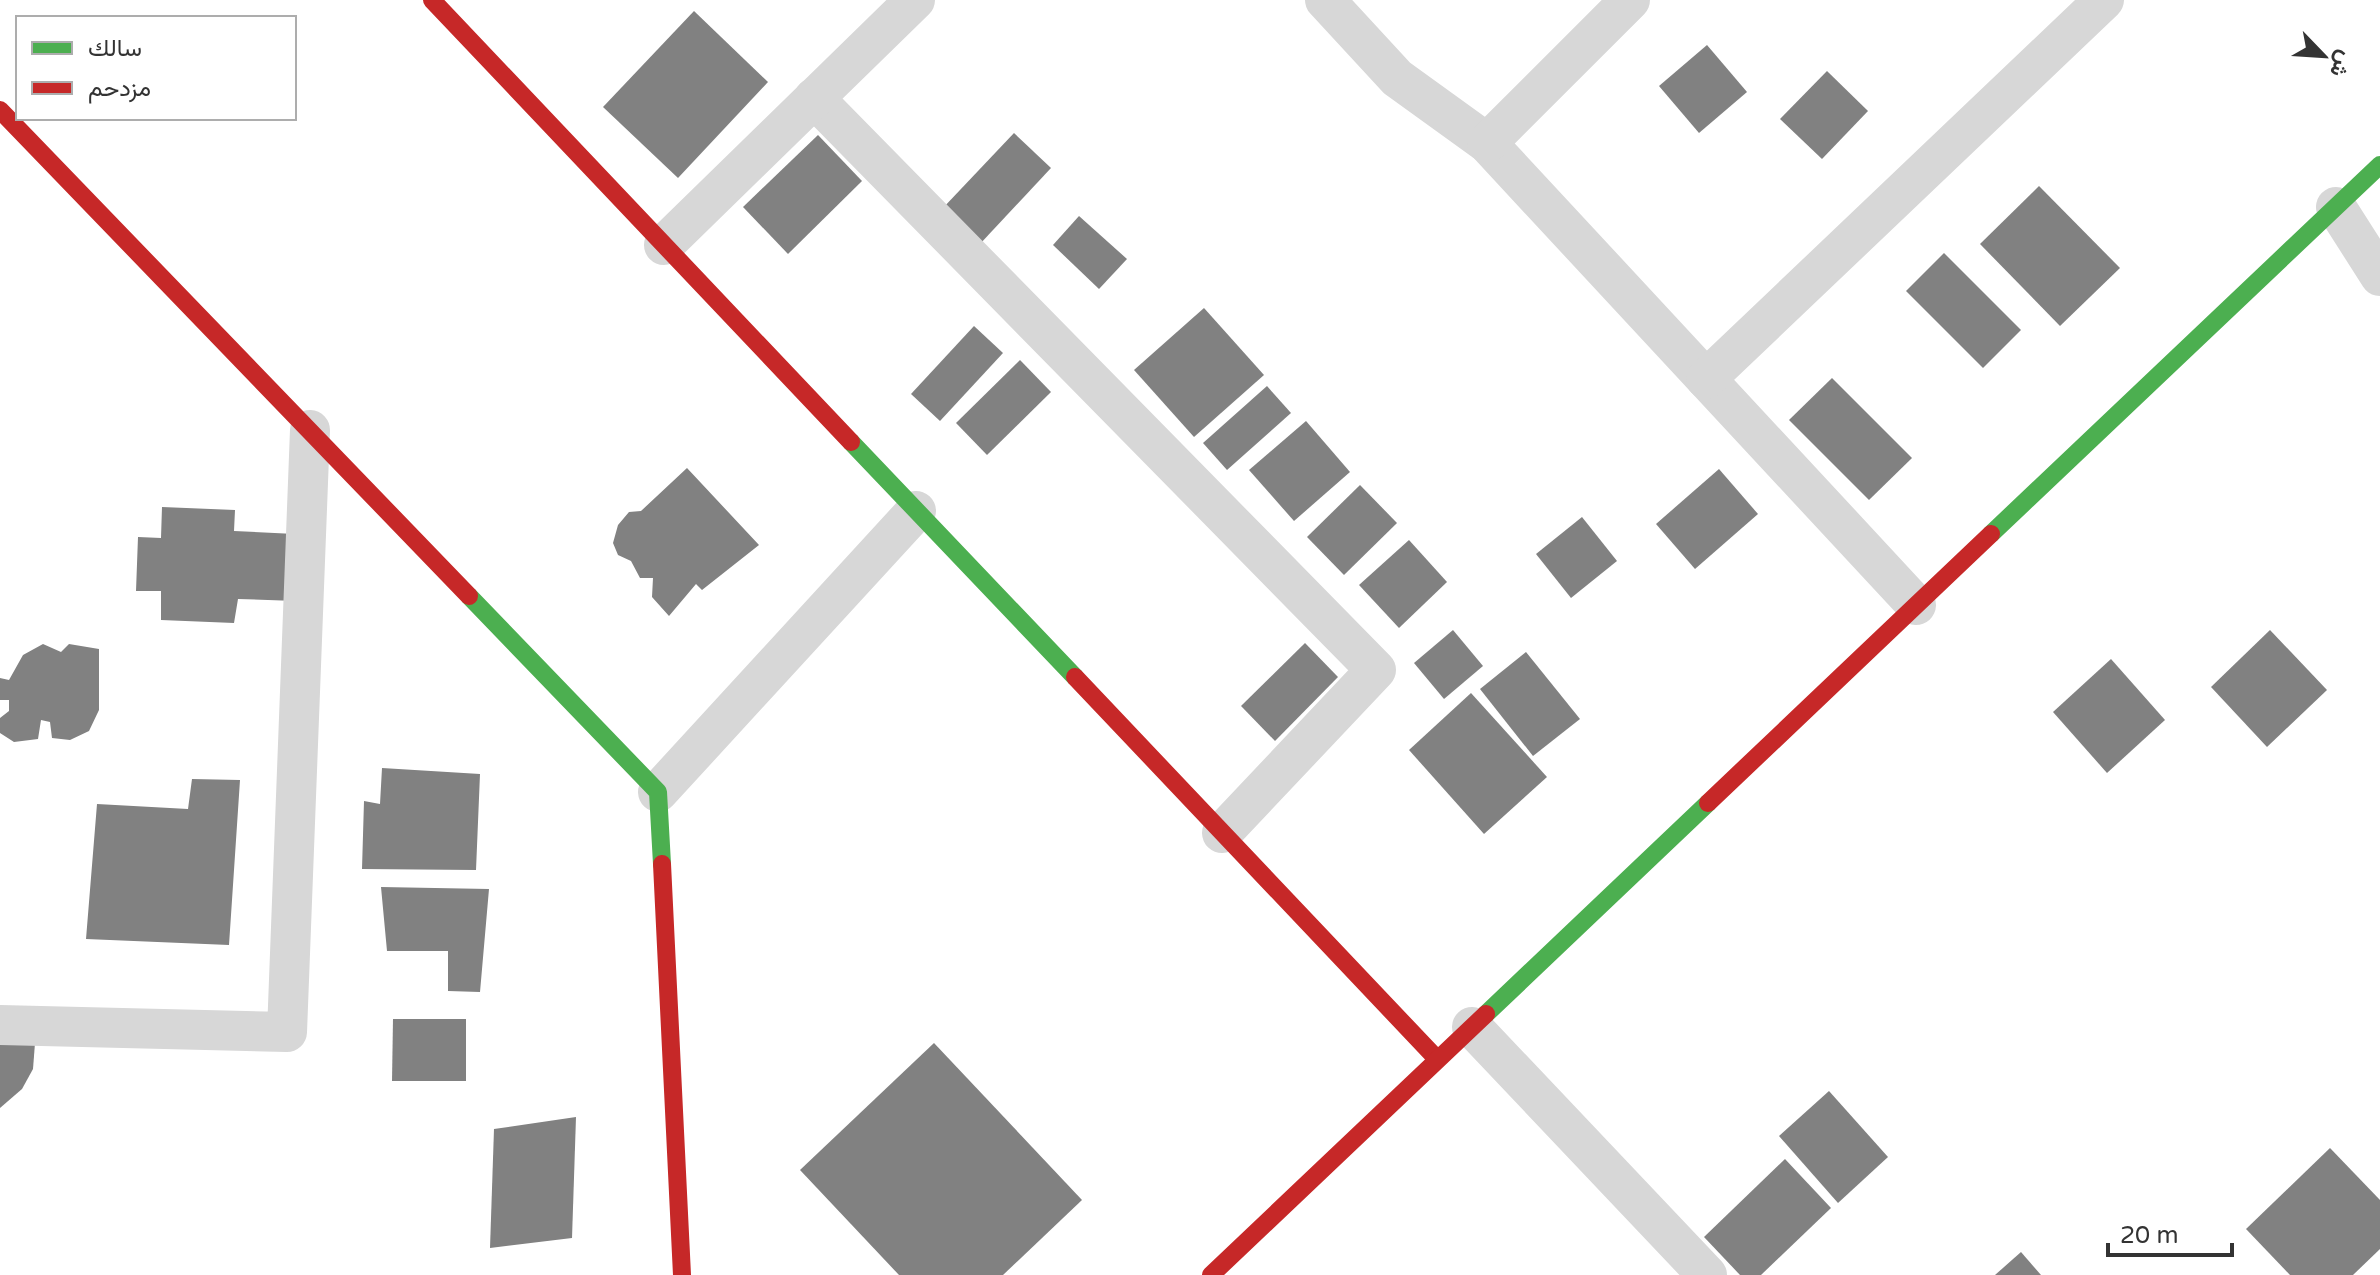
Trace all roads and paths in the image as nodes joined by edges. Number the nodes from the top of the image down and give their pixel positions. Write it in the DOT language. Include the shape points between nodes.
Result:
graph roads {
  1 [pos="432,0"];
  2 [pos="915,0"];
  3 [pos="1325,0"];
  4 [pos="1630,0"];
  5 [pos="2104,0"];
  6 [pos="814,98"];
  7 [pos="0,110"];
  8 [pos="1487,143"];
  9 [pos="2380,165"];
  10 [pos="2336,207"];
  11 [pos="664,245"];
  12 [pos="2380,276"];
  13 [pos="1706,379"];
  14 [pos="310,430"];
  15 [pos="916,511"];
  16 [pos="1916,605"];
  17 [pos="658,792"];
  18 [pos="1222,833"];
  19 [pos="0,1025"];
  20 [pos="1472,1027"];
  21 [pos="1437,1059"];
  22 [pos="682,1275"];
  23 [pos="1211,1275"];
  24 [pos="1707,1275"];
  1 -- 11 [label="street"];
  2 -- 6 [label="street"];
  3 -- 8 [label="street" via="1397,78"];
  4 -- 8 [label="street"];
  5 -- 13 [label="street"];
  6 -- 11 [label="street"];
  6 -- 18 [label="street" via="1376,670"];
  7 -- 14 [label="street"];
  8 -- 13 [label="street"];
  9 -- 10 [label="street"];
  10 -- 12 [label="street"];
  10 -- 16 [label="street"];
  11 -- 15 [label="street"];
  13 -- 16 [label="street"];
  14 -- 17 [label="street"];
  14 -- 19 [label="street" via="287,1032"];
  15 -- 17 [label="street"];
  15 -- 18 [label="street"];
  16 -- 20 [label="street"];
  17 -- 22 [label="street"];
  18 -- 21 [label="street"];
  20 -- 21 [label="street"];
  20 -- 24 [label="street"];
  21 -- 23 [label="street"];
}
